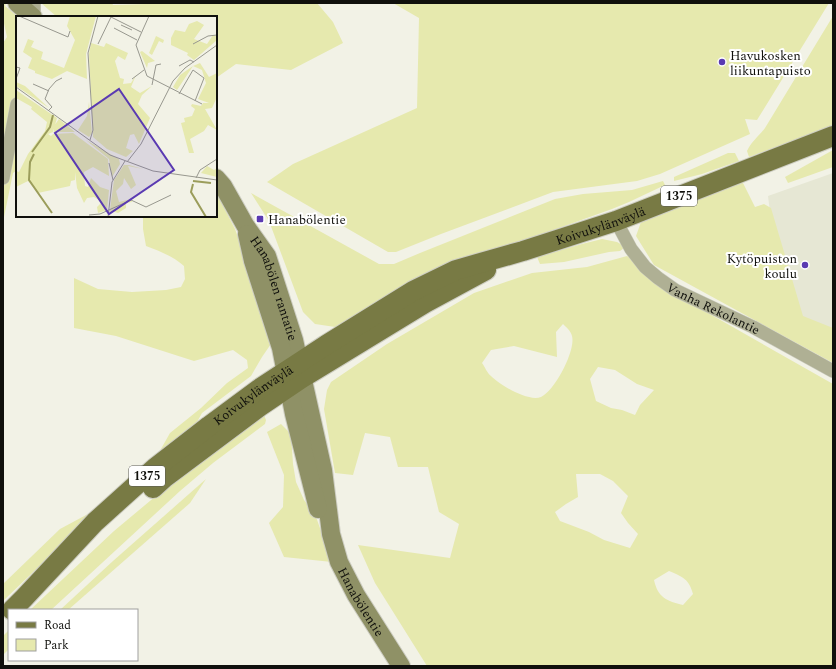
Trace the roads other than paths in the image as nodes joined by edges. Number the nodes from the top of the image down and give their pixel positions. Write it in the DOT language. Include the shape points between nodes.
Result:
graph roads {
  1 [pos="17,3"];
  2 [pos="34,3"];
  3 [pos="32,16"];
  4 [pos="33,16"];
  5 [pos="16,109"];
  6 [pos="833,136"];
  7 [pos="3,178"];
  8 [pos="217,179"];
  9 [pos="616,221"];
  10 [pos="833,371"];
  11 [pos="294,375"];
  12 [pos="18,604"];
  13 [pos="401,666"];
  1 -- 3 [label="main road"];
  2 -- 4 [label="street"];
  5 -- 7 [label="street"];
  6 -- 9 [label="main road, Koivukylänväylä / 1375"];
  8 -- 11 [label="main road, Hanabölen rantatie" via="267,256 294,340"];
  9 -- 10 [label="street, Vanha Rekolantie" via="631,249 645,267 675,290 753,327"];
  9 -- 11 [label="main road, Koivukylänväylä / 1375" via="456,270 413,291"];
  11 -- 12 [label="main road, Koivukylänväylä / 1375" via="259,407 164,478"];
  11 -- 13 [label="main road, Hanabölentie" via="294,414 318,510 330,534 339,562 356,595"];
}
